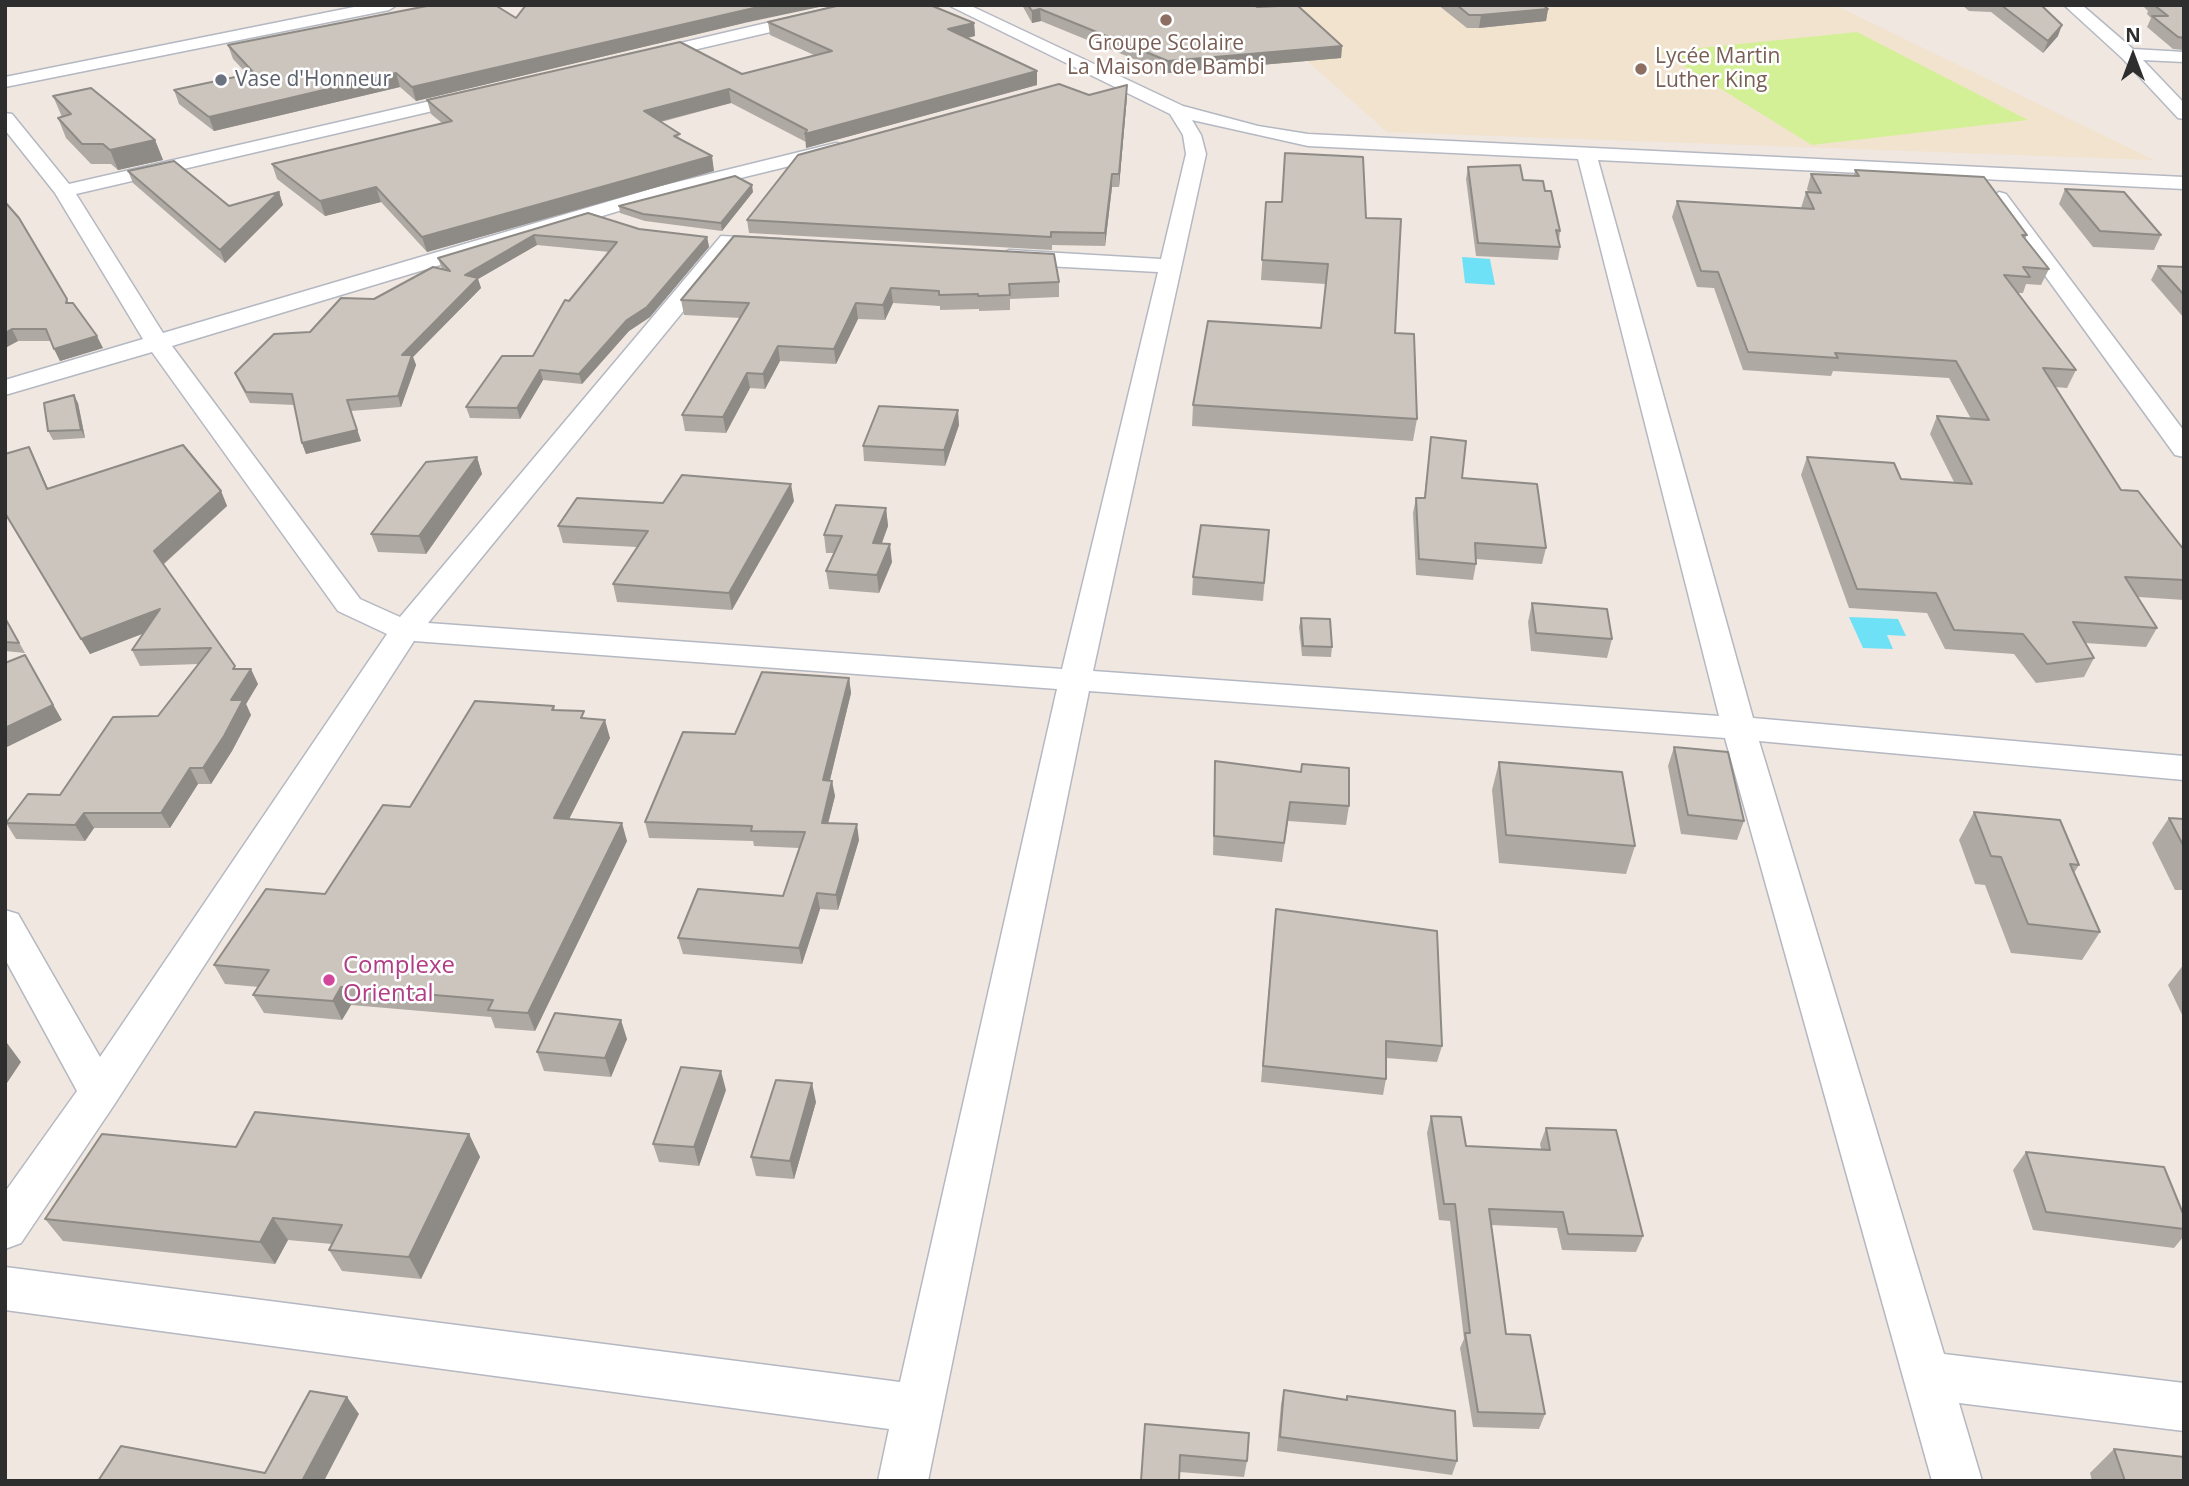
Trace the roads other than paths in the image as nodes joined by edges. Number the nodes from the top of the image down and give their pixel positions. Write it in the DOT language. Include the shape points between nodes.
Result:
graph roads {
  1 [pos="389,5"];
  2 [pos="865,5"];
  3 [pos="956,5"];
  4 [pos="2072,5"];
  5 [pos="2128,54"];
  6 [pos="2184,57"];
  7 [pos="634,59"];
  8 [pos="1105,74"];
  9 [pos="1078,81"];
  10 [pos="5,82"];
  11 [pos="499,90"];
  12 [pos="1177,110"];
  13 [pos="2184,114"];
  14 [pos="5,118"];
  15 [pos="856,143"];
  16 [pos="1587,155"];
  17 [pos="791,161"];
  18 [pos="1981,174"];
  19 [pos="2184,183"];
  20 [pos="773,187"];
  21 [pos="64,191"];
  22 [pos="589,213"];
  23 [pos="628,226"];
  24 [pos="798,245"];
  25 [pos="978,255"];
  26 [pos="1171,266"];
  27 [pos="157,342"];
  28 [pos="5,388"];
  29 [pos="2184,450"];
  30 [pos="405,631"];
  31 [pos="1075,681"];
  32 [pos="1739,728"];
  33 [pos="2184,768"];
  34 [pos="5,923"];
  35 [pos="99,1093"];
  36 [pos="5,1229"];
  37 [pos="5,1288"];
  38 [pos="1926,1375"];
  39 [pos="2184,1407"];
  40 [pos="918,1409"];
  41 [pos="903,1481"];
  42 [pos="1957,1481"];
  1 -- 10 [label="street"];
  2 -- 7 [label="street"];
  3 -- 8 [label="street"];
  4 -- 5 [label="street"];
  5 -- 6 [label="street"];
  5 -- 13 [label="street"];
  8 -- 9 [label="street"];
  8 -- 12 [label="street"];
  11 -- 21 [label="street"];
  12 -- 16 [label="street" via="1308,140"];
  12 -- 26 [label="street" via="1192,135 1196,154"];
  14 -- 21 [label="street"];
  15 -- 17 [label="street"];
  16 -- 18 [label="street"];
  16 -- 32 [label="street"];
  17 -- 20 [label="street"];
  17 -- 22 [label="street"];
  18 -- 19 [label="street"];
  18 -- 29 [label="street"];
  21 -- 27 [label="street"];
  22 -- 23 [label="street"];
  22 -- 27 [label="street"];
  24 -- 30 [label="street" via="727,234"];
  25 -- 26 [label="street"];
  26 -- 31 [label="street"];
  27 -- 28 [label="street"];
  27 -- 30 [label="street" via="349,605"];
  30 -- 31 [label="street"];
  30 -- 35 [label="street"];
  31 -- 32 [label="street"];
  31 -- 40 [label="street"];
  32 -- 33 [label="street"];
  32 -- 38 [label="street"];
  34 -- 35 [label="street"];
  35 -- 36 [label="street"];
  37 -- 40 [label="street"];
  38 -- 39 [label="street"];
  38 -- 42 [label="street"];
  40 -- 41 [label="street"];
}
